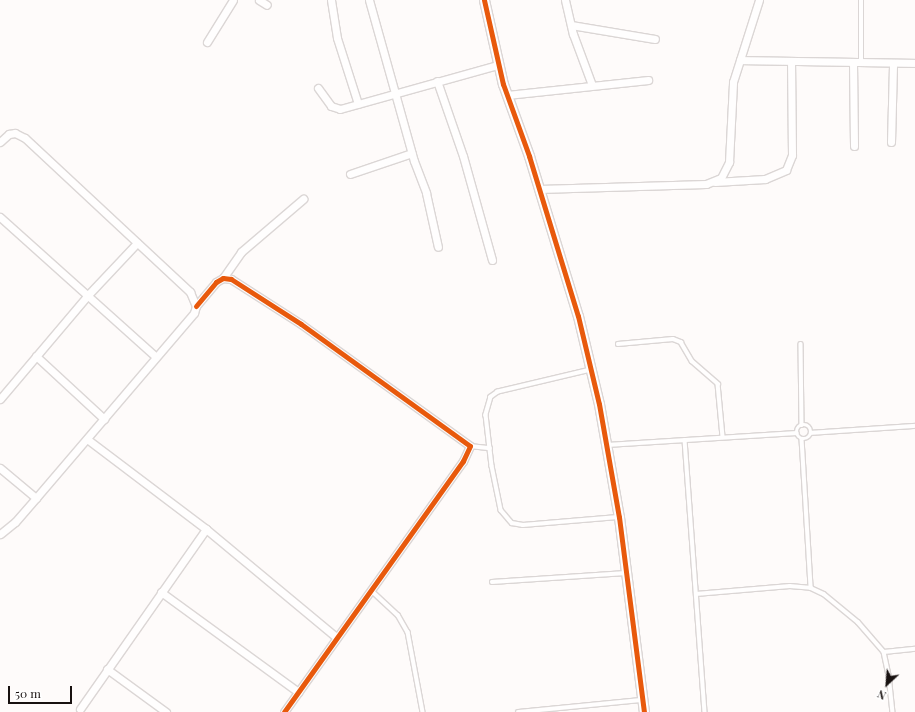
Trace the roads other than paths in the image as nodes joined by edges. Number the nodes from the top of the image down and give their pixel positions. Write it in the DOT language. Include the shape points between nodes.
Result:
graph roads {
  1 [pos="233,0"];
  2 [pos="259,0"];
  3 [pos="331,0"];
  4 [pos="369,0"];
  5 [pos="484,0"];
  6 [pos="565,0"];
  7 [pos="760,0"];
  8 [pos="861,0"];
  9 [pos="266,5"];
  10 [pos="570,25"];
  11 [pos="655,39"];
  12 [pos="207,42"];
  13 [pos="740,60"];
  14 [pos="791,61"];
  15 [pos="852,62"];
  16 [pos="861,62"];
  17 [pos="893,63"];
  18 [pos="915,63"];
  19 [pos="498,65"];
  20 [pos="648,80"];
  21 [pos="437,81"];
  22 [pos="592,85"];
  23 [pos="318,88"];
  24 [pos="395,92"];
  25 [pos="507,95"];
  26 [pos="358,104"];
  27 [pos="0,142"];
  28 [pos="891,142"];
  29 [pos="854,146"];
  30 [pos="412,153"];
  31 [pos="350,174"];
  32 [pos="713,182"];
  33 [pos="539,189"];
  34 [pos="303,199"];
  35 [pos="0,218"];
  36 [pos="137,243"];
  37 [pos="438,247"];
  38 [pos="492,260"];
  39 [pos="222,278"];
  40 [pos="87,296"];
  41 [pos="196,306"];
  42 [pos="618,344"];
  43 [pos="801,344"];
  44 [pos="36,356"];
  45 [pos="155,356"];
  46 [pos="591,370"];
  47 [pos="0,398"];
  48 [pos="104,419"];
  49 [pos="802,424"];
  50 [pos="915,426"];
  51 [pos="796,433"];
  52 [pos="811,433"];
  53 [pos="723,437"];
  54 [pos="87,439"];
  55 [pos="802,439"];
  56 [pos="685,440"];
  57 [pos="607,445"];
  58 [pos="470,446"];
  59 [pos="490,448"];
  60 [pos="0,468"];
  61 [pos="36,498"];
  62 [pos="619,517"];
  63 [pos="206,529"];
  64 [pos="0,534"];
  65 [pos="628,573"];
  66 [pos="492,582"];
  67 [pos="811,588"];
  68 [pos="371,590"];
  69 [pos="162,592"];
  70 [pos="696,594"];
  71 [pos="336,637"];
  72 [pos="915,649"];
  73 [pos="884,652"];
  74 [pos="107,669"];
  75 [pos="298,692"];
  76 [pos="643,700"];
  77 [pos="80,709"];
  78 [pos="166,712"];
  79 [pos="284,712"];
  80 [pos="422,712"];
  81 [pos="520,712"];
  82 [pos="644,712"];
  83 [pos="705,712"];
  84 [pos="893,712"];
  1 -- 12 [label="street"];
  2 -- 9 [label="street"];
  3 -- 26 [label="street" via="337,38"];
  4 -- 24 [label="street"];
  5 -- 19 [label="street"];
  6 -- 10 [label="street"];
  7 -- 13 [label="street"];
  8 -- 16 [label="lane"];
  10 -- 11 [label="street"];
  10 -- 22 [label="street"];
  13 -- 14 [label="street"];
  13 -- 32 [label="street" via="733,82 729,162 724,174"];
  14 -- 15 [label="street"];
  14 -- 32 [label="street" via="792,155 786,170 765,179"];
  15 -- 16 [label="street"];
  15 -- 29 [label="street"];
  16 -- 17 [label="street"];
  17 -- 18 [label="street"];
  17 -- 28 [label="street"];
  19 -- 21 [label="street"];
  19 -- 25 [label="street"];
  20 -- 22 [label="street"];
  21 -- 24 [label="street"];
  21 -- 38 [label="street" via="463,156"];
  22 -- 25 [label="street"];
  23 -- 26 [label="street" via="333,108 340,109"];
  24 -- 26 [label="street"];
  24 -- 30 [label="street"];
  25 -- 33 [label="street"];
  27 -- 36 [label="street" via="9,134 15,133 25,138"];
  30 -- 31 [label="street"];
  30 -- 37 [label="street" via="426,193"];
  32 -- 33 [label="street"];
  33 -- 46 [label="street" via="578,316"];
  34 -- 39 [label="street" via="241,252"];
  35 -- 40 [label="street"];
  36 -- 40 [label="street"];
  36 -- 41 [label="street" via="190,292"];
  39 -- 41 [label="street"];
  39 -- 58 [label="street" via="231,279 301,324"];
  40 -- 44 [label="street"];
  40 -- 45 [label="street"];
  41 -- 45 [label="street" via="194,313"];
  42 -- 53 [label="lane" via="673,339 681,342 692,361 718,384"];
  43 -- 49 [label="lane"];
  44 -- 47 [label="street"];
  44 -- 48 [label="street"];
  45 -- 48 [label="street"];
  46 -- 57 [label="street"];
  46 -- 59 [label="lane" via="498,392 491,397 486,415"];
  48 -- 54 [label="street"];
  49 -- 51 [label="lane"];
  49 -- 52 [label="lane" via="810,427"];
  50 -- 52 [label="lane"];
  51 -- 53 [label="lane"];
  51 -- 55 [label="lane"];
  52 -- 55 [label="lane" via="808,438"];
  53 -- 56 [label="lane"];
  54 -- 61 [label="street"];
  54 -- 63 [label="street"];
  55 -- 67 [label="lane"];
  56 -- 57 [label="lane"];
  56 -- 70 [label="lane"];
  57 -- 62 [label="street"];
  58 -- 59 [label="lane"];
  58 -- 68 [label="street" via="463,461"];
  59 -- 62 [label="lane" via="501,510 512,523 523,525"];
  60 -- 61 [label="street"];
  61 -- 64 [label="street" via="16,522"];
  62 -- 65 [label="street"];
  63 -- 69 [label="street"];
  63 -- 71 [label="street"];
  65 -- 66 [label="lane"];
  65 -- 76 [label="street"];
  67 -- 70 [label="lane" via="767,587"];
  67 -- 73 [label="lane" via="835,602 869,633"];
  68 -- 71 [label="street"];
  68 -- 80 [label="lane" via="403,621 411,644"];
  69 -- 74 [label="street"];
  69 -- 75 [label="street"];
  70 -- 83 [label="lane"];
  71 -- 75 [label="street"];
  72 -- 73 [label="lane"];
  73 -- 84 [label="lane"];
  74 -- 77 [label="street"];
  74 -- 78 [label="street"];
  75 -- 79 [label="street"];
  76 -- 81 [label="lane"];
  76 -- 82 [label="street"];
}
